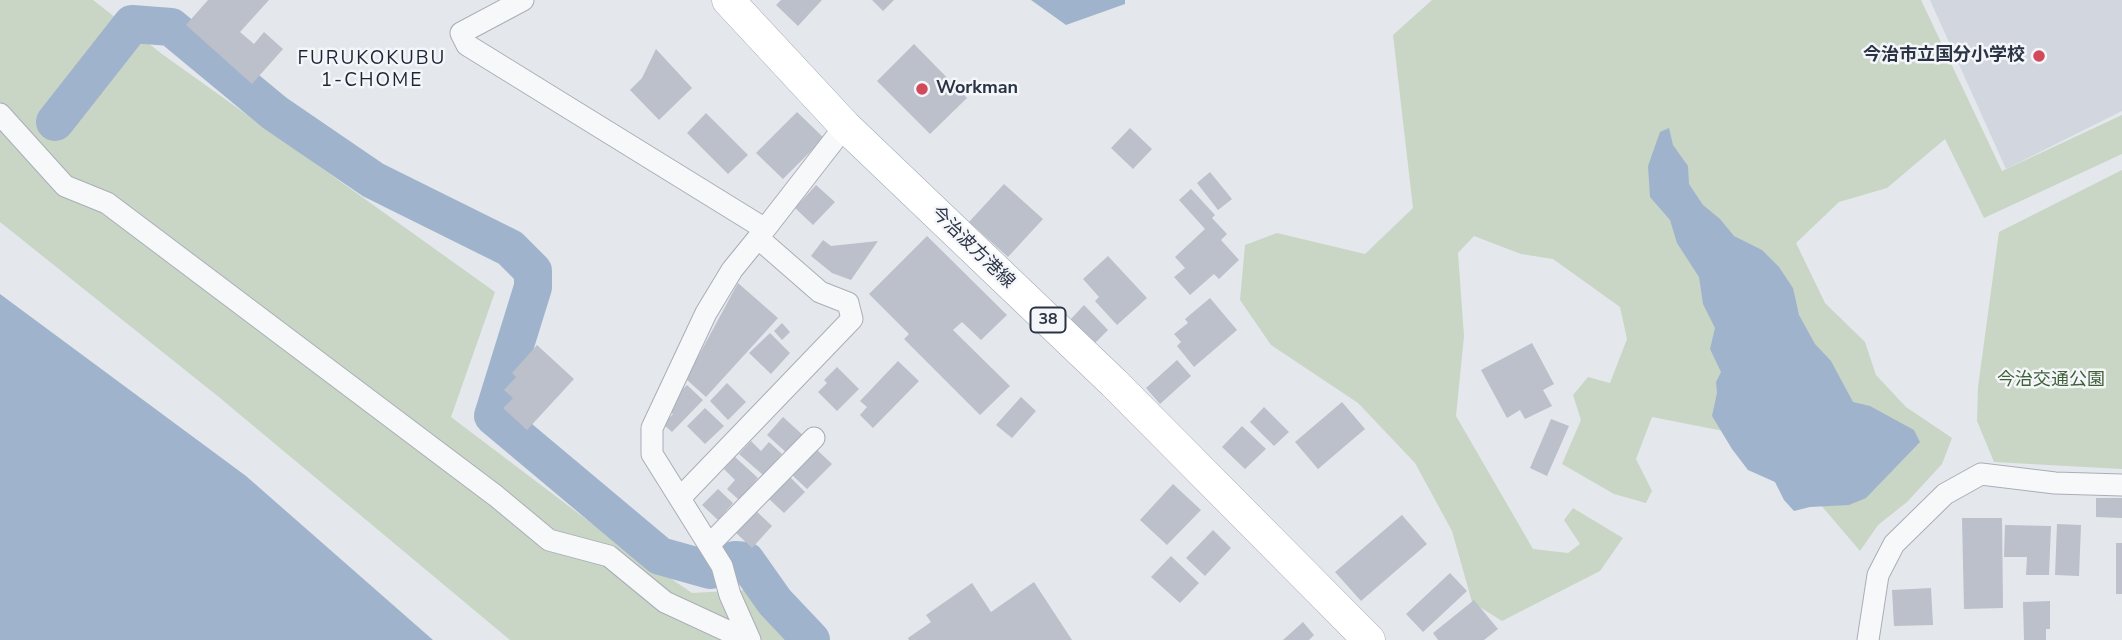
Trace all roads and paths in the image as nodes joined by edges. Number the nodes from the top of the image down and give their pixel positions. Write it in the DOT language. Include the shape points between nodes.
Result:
graph roads {
  1 [pos="523,0"];
  2 [pos="728,0"];
  3 [pos="0,114"];
  4 [pos="845,126"];
  5 [pos="762,233"];
  6 [pos="814,438"];
  7 [pos="2122,485"];
  8 [pos="680,498"];
  9 [pos="709,545"];
  10 [pos="749,640"];
  11 [pos="1369,640"];
  12 [pos="1868,640"];
  1 -- 5 [label="street" via="461,33 467,45"];
  2 -- 4 [label="main road, 今治波方港線 / 38"];
  3 -- 10 [label="street" via="65,186 107,203 550,540 609,556 665,602"];
  4 -- 5 [label="street"];
  4 -- 11 [label="main road, 今治波方港線 / 38" via="1114,383"];
  5 -- 8 [label="street" via="706,313 652,428 652,454"];
  5 -- 8 [label="street" via="820,292 848,303 852,319"];
  6 -- 9 [label="street"];
  7 -- 12 [label="street" via="1981,474 1945,494 1894,544 1878,575"];
  8 -- 9 [label="street"];
  9 -- 10 [label="street" via="722,566"];
}
